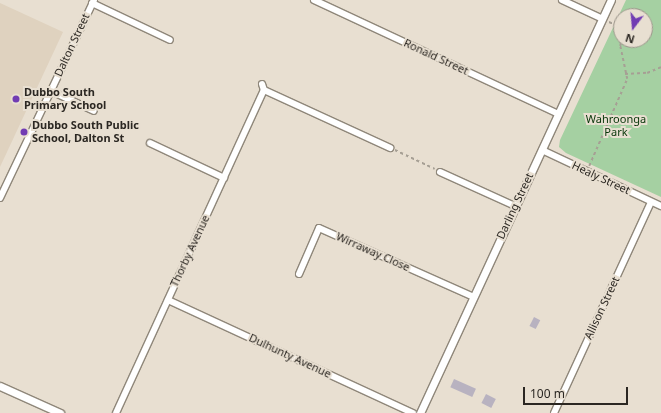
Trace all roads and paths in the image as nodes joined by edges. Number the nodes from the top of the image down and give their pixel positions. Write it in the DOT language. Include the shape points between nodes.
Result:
graph roads {
  1 [pos="314,0"];
  2 [pos="562,0"];
  3 [pos="611,0"];
  4 [pos="93,2"];
  5 [pos="603,19"];
  6 [pos="613,23"];
  7 [pos="170,40"];
  8 [pos="620,48"];
  9 [pos="661,67"];
  10 [pos="625,74"];
  11 [pos="51,91"];
  12 [pos="94,111"];
  13 [pos="559,114"];
  14 [pos="150,143"];
  15 [pos="390,148"];
  16 [pos="542,150"];
  17 [pos="440,172"];
  18 [pos="587,172"];
  19 [pos="224,178"];
  20 [pos="0,198"];
  21 [pos="651,202"];
  22 [pos="515,206"];
  23 [pos="661,206"];
  24 [pos="299,274"];
  25 [pos="474,297"];
  26 [pos="168,300"];
  27 [pos="0,386"];
  28 [pos="60,413"];
  29 [pos="116,413"];
  30 [pos="412,413"];
  31 [pos="420,413"];
  32 [pos="554,413"];
  1 -- 13 [label="street, Ronald Street"];
  2 -- 5 [label="street"];
  3 -- 5 [label="street, Darling Street"];
  4 -- 7 [label="street"];
  4 -- 11 [label="street, Dalton Street"];
  5 -- 6 [label="path"];
  5 -- 13 [label="street, Darling Street"];
  8 -- 10 [label="path"];
  9 -- 10 [label="path" via="647,73"];
  10 -- 18 [label="path" via="627,78"];
  11 -- 12 [label="street"];
  11 -- 20 [label="street, Dalton Street"];
  13 -- 16 [label="street, Darling Street"];
  14 -- 19 [label="street"];
  15 -- 17 [label="path"];
  15 -- 19 [label="street, Thorby Avenue" via="263,87"];
  16 -- 18 [label="street, Healy Street"];
  16 -- 22 [label="street, Darling Street"];
  17 -- 22 [label="street"];
  18 -- 21 [label="street, Healy Street"];
  19 -- 26 [label="street, Thorby Avenue"];
  21 -- 23 [label="street, Healy Street"];
  21 -- 32 [label="street, Allison Street"];
  22 -- 25 [label="street, Darling Street"];
  24 -- 25 [label="street, Wirraway Close" via="319,228"];
  25 -- 31 [label="street, Darling Street"];
  26 -- 29 [label="street, Thorby Avenue"];
  26 -- 30 [label="street, Dulhunty Avenue"];
  27 -- 28 [label="street"];
}
